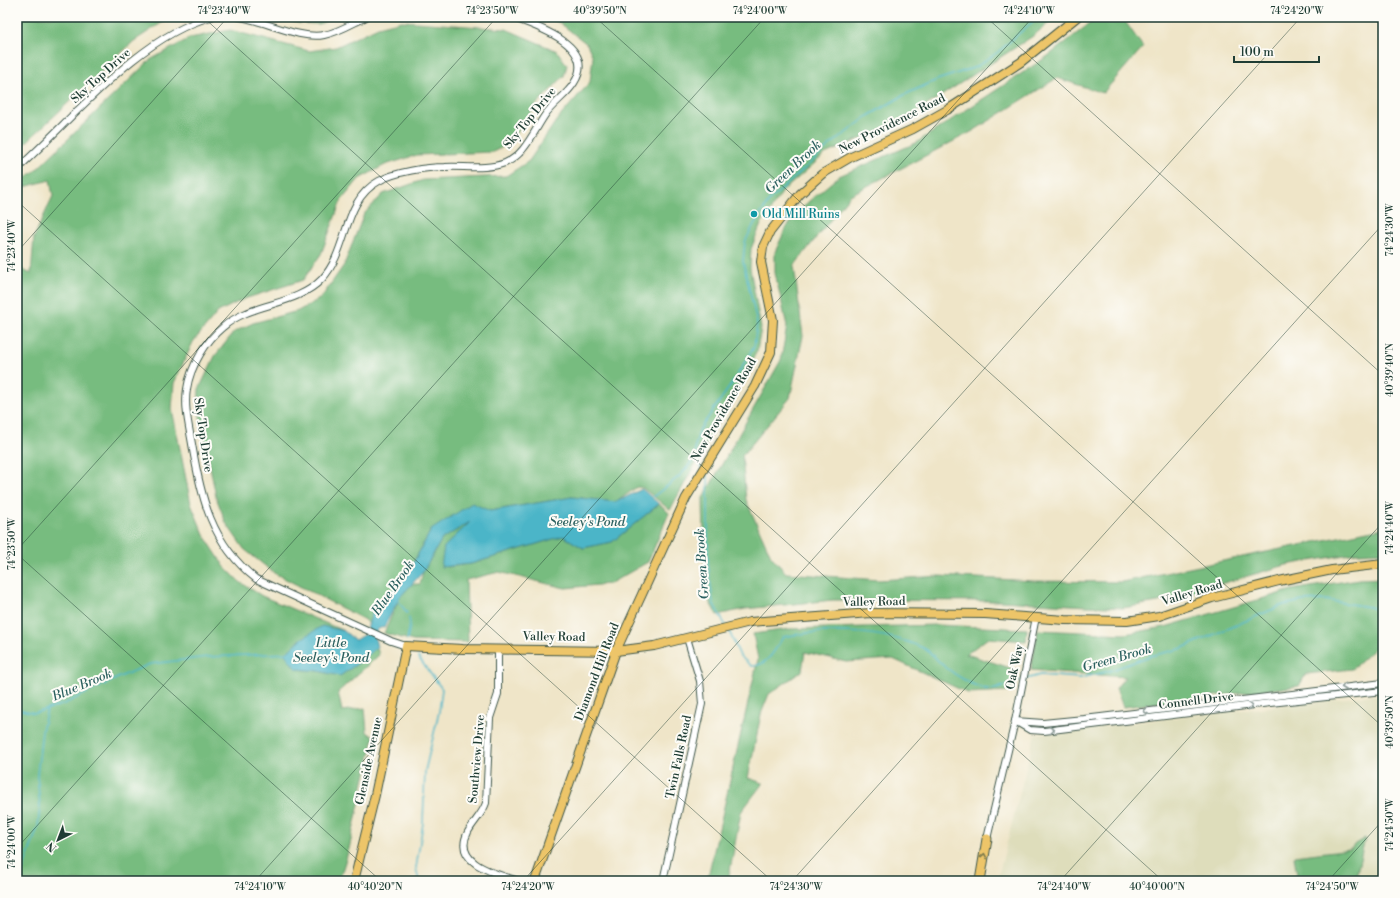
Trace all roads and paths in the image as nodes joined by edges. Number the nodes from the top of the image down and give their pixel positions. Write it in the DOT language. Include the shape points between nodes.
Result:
graph roads {
  1 [pos="211,17"];
  2 [pos="240,17"];
  3 [pos="366,17"];
  4 [pos="511,17"];
  5 [pos="1078,17"];
  6 [pos="17,169"];
  7 [pos="698,478"];
  8 [pos="1383,564"];
  9 [pos="1036,617"];
  10 [pos="366,629"];
  11 [pos="688,638"];
  12 [pos="406,646"];
  13 [pos="498,650"];
  14 [pos="616,651"];
  15 [pos="1383,684"];
  16 [pos="1383,692"];
  17 [pos="1015,721"];
  18 [pos="987,839"];
  19 [pos="354,881"];
  20 [pos="518,881"];
  21 [pos="535,881"];
  22 [pos="663,881"];
  23 [pos="980,881"];
  1 -- 6 [label="street, Sky Top Drive" via="166,36 125,66"];
  2 -- 3 [label="street" via="315,36 332,33"];
  4 -- 10 [label="street, Sky Top Drive" via="566,41 575,50 579,62 579,71 574,83 547,112 519,154 508,162 493,167 427,168 380,180 370,187 353,208 338,251 321,279 293,298 242,314 224,326 203,352 187,387 186,409 204,503 215,531 233,557 256,579"];
  5 -- 7 [label="main road, New Providence Road" via="1021,62 953,106 822,174 784,212 770,232 762,254 762,268 773,320 771,352 755,386"];
  7 -- 14 [label="main road, Diamond Hill Road" via="680,511"];
  8 -- 9 [label="main road, Valley Road" via="1332,570 1280,581 1140,620 1114,622"];
  9 -- 11 [label="main road, Valley Road" via="985,614 810,616 734,625"];
  9 -- 17 [label="street, Oak Way"];
  10 -- 12 [label="street, Valley Road"];
  11 -- 14 [label="main road, Valley Road"];
  11 -- 22 [label="street, Twin Falls Road" via="700,681 702,704"];
  12 -- 13 [label="main road, Valley Road"];
  12 -- 19 [label="main road, Glenside Avenue"];
  13 -- 14 [label="main road, Valley Road"];
  13 -- 20 [label="street, Southview Drive" via="498,694 490,718 486,803 481,815 468,832 465,848 476,865"];
  14 -- 21 [label="main road, Diamond Hill Road"];
  15 -- 17 [label="street, Connell Drive, one-way" via="1043,723"];
  17 -- 16 [label="street, Connell Drive, one-way" via="1030,730 1044,731"];
  17 -- 18 [label="street"];
  23 -- 18 [label="highway, one-way"];
}
